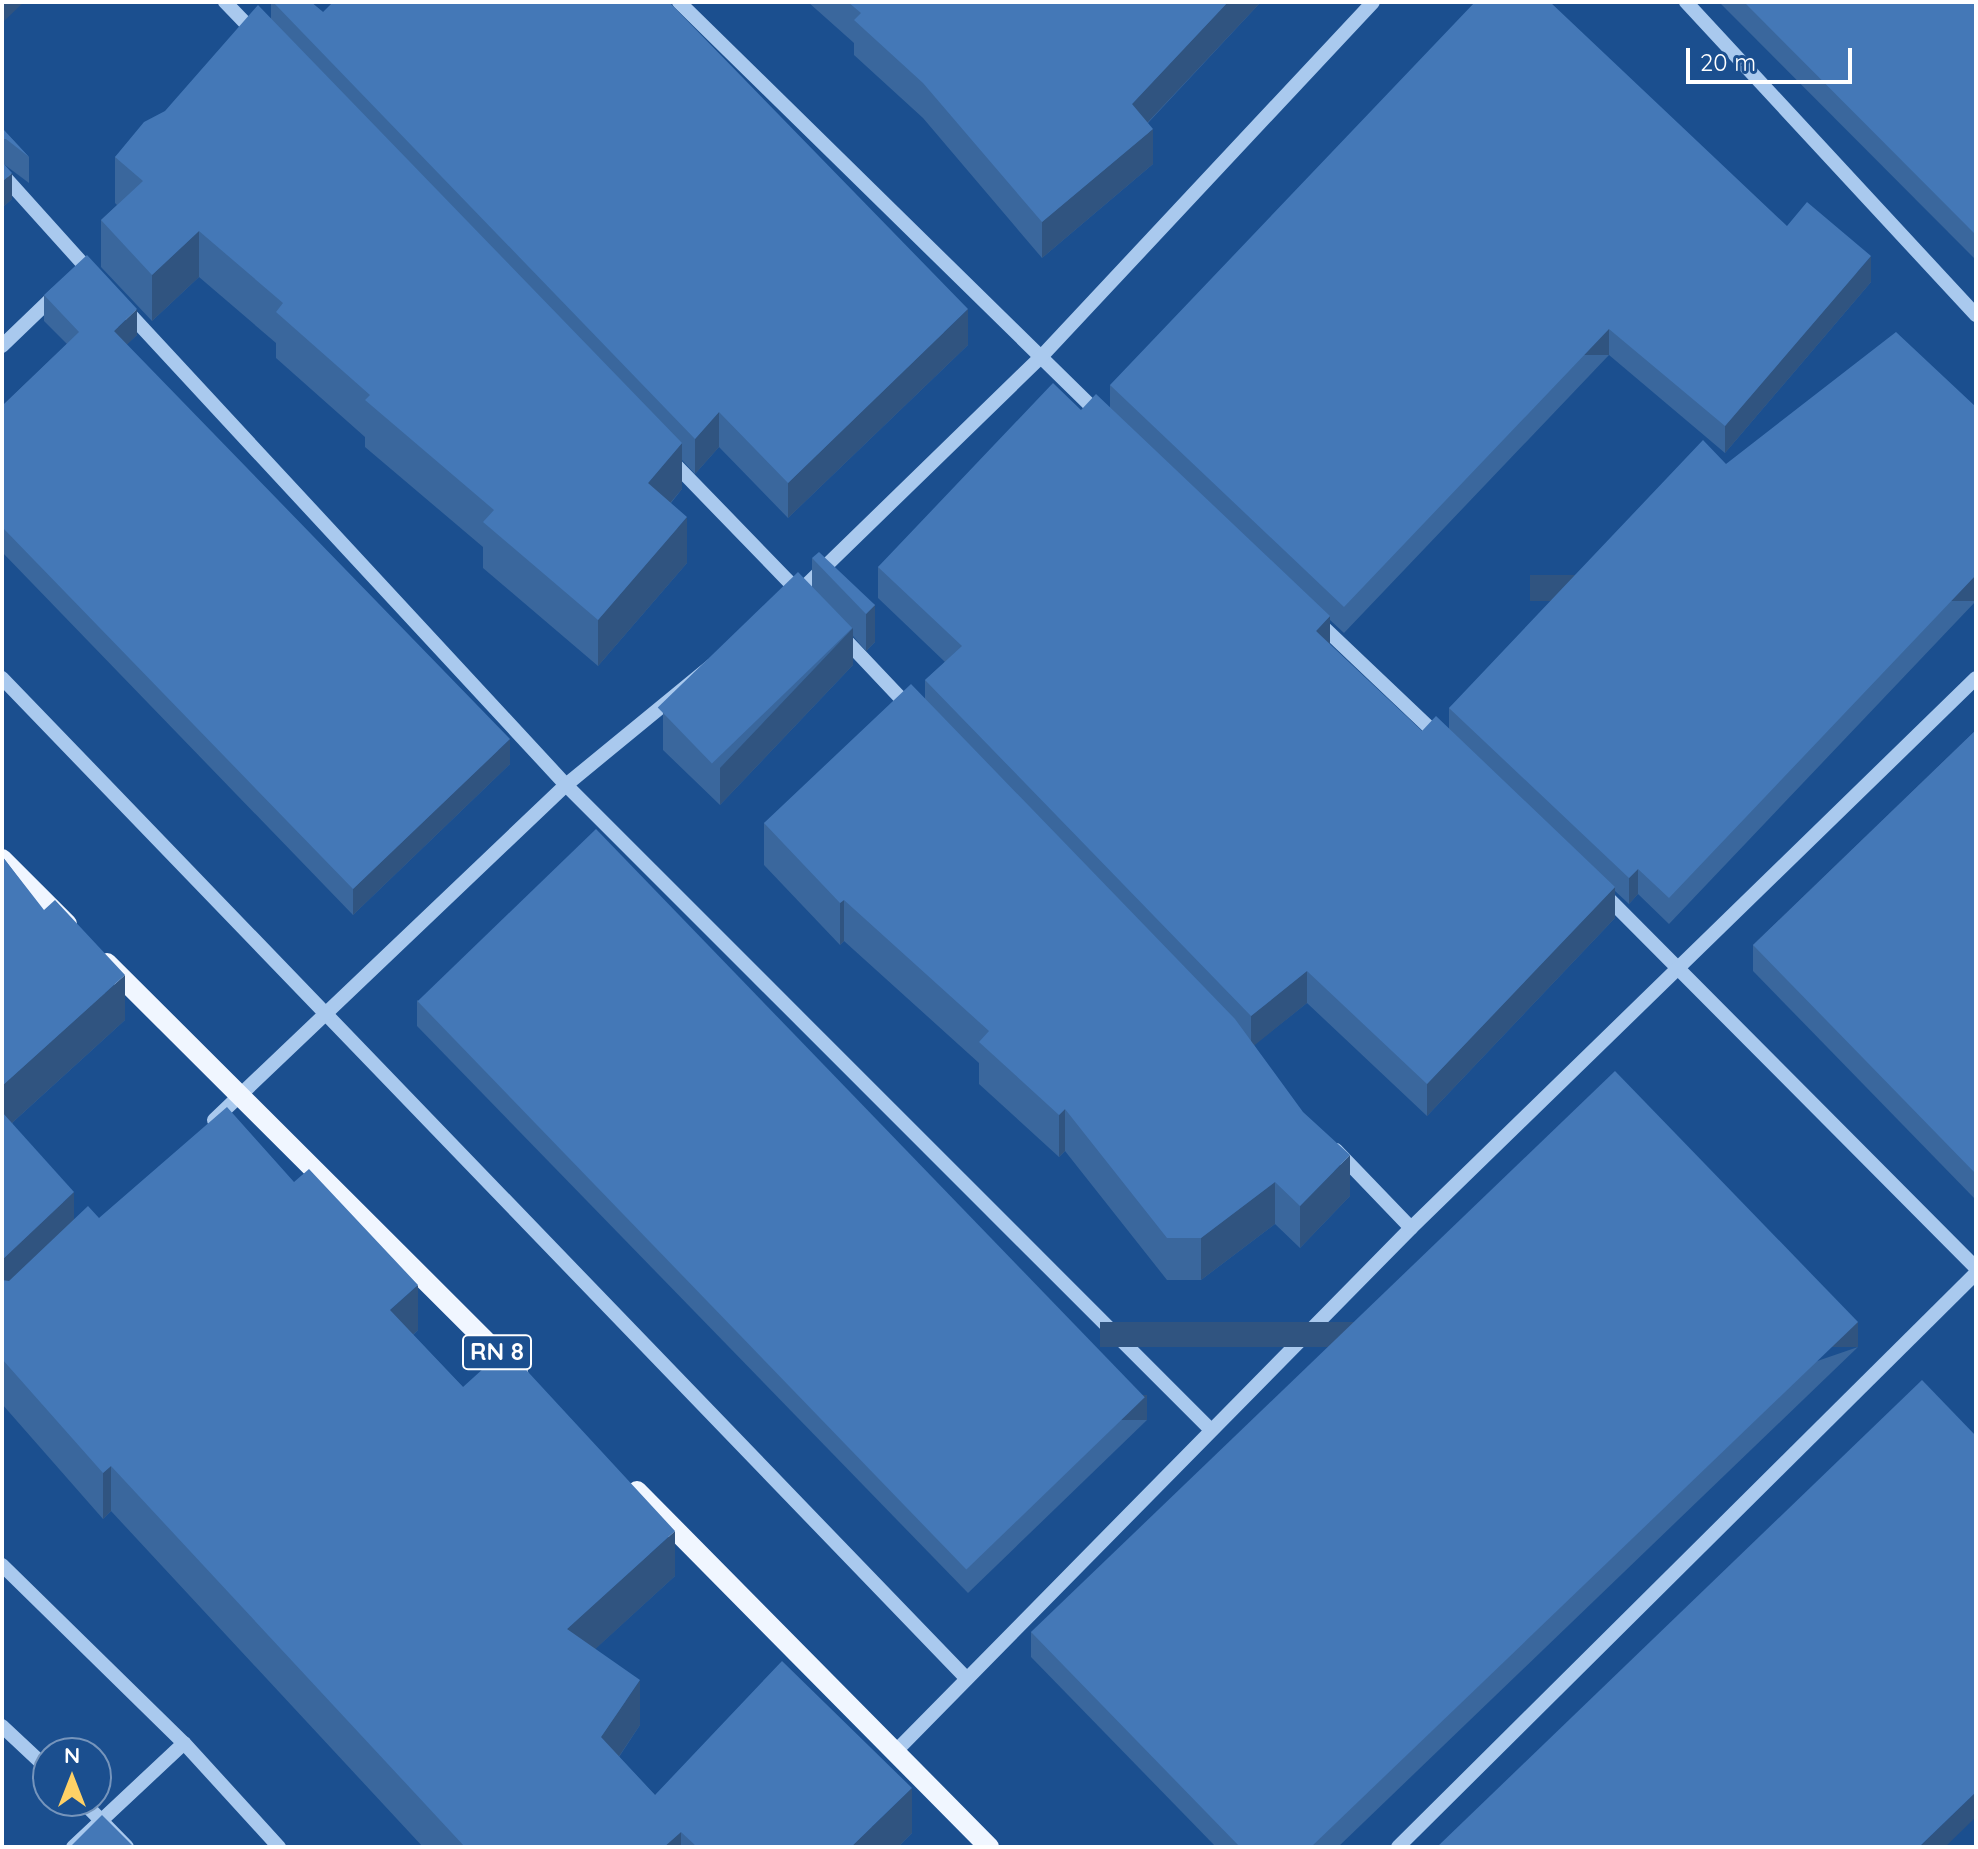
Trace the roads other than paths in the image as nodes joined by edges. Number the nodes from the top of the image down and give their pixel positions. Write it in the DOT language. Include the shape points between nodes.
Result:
graph roads {
  1 [pos="225,2"];
  2 [pos="679,2"];
  3 [pos="1373,2"];
  4 [pos="1686,2"];
  5 [pos="269,47"];
  6 [pos="2,174"];
  7 [pos="74,276"];
  8 [pos="106,289"];
  9 [pos="117,300"];
  10 [pos="1976,315"];
  11 [pos="2,346"];
  12 [pos="1040,358"];
  13 [pos="1109,423"];
  14 [pos="656,445"];
  15 [pos="800,593"];
  16 [pos="788,603"];
  17 [pos="811,604"];
  18 [pos="1304,608"];
  19 [pos="833,627"];
  20 [pos="726,653"];
  21 [pos="2,678"];
  22 [pos="1976,678"];
  23 [pos="920,717"];
  24 [pos="1452,749"];
  25 [pos="566,785"];
  26 [pos="2,859"];
  27 [pos="1590,880"];
  28 [pos="1681,967"];
  29 [pos="323,1012"];
  30 [pos="240,1095"];
  31 [pos="206,1127"];
  32 [pos="1324,1137"];
  33 [pos="1411,1228"];
  34 [pos="1976,1271"];
  35 [pos="534,1389"];
  36 [pos="1211,1430"];
  37 [pos="625,1480"];
  38 [pos="2,1565"];
  39 [pos="967,1679"];
  40 [pos="2,1726"];
  41 [pos="184,1743"];
  42 [pos="896,1751"];
  43 [pos="32,1754"];
  44 [pos="99,1817"];
  45 [pos="102,1820"];
  46 [pos="73,1847"];
  47 [pos="127,1847"];
  48 [pos="279,1847"];
  49 [pos="989,1847"];
  50 [pos="1398,1847"];
  1 -- 5 [label="street"];
  2 -- 12 [label="street"];
  3 -- 12 [label="street"];
  4 -- 10 [label="street"];
  6 -- 7 [label="street"];
  7 -- 8 [label="street"];
  7 -- 11 [label="street"];
  9 -- 25 [label="street"];
  12 -- 13 [label="street"];
  12 -- 15 [label="street"];
  14 -- 15 [label="street"];
  15 -- 16 [label="street"];
  15 -- 17 [label="street"];
  18 -- 24 [label="street"];
  19 -- 23 [label="street"];
  20 -- 25 [label="street"];
  21 -- 29 [label="street"];
  22 -- 28 [label="street"];
  25 -- 29 [label="street"];
  25 -- 36 [label="street"];
  26 -- 30 [label="main road, RN 8"];
  27 -- 28 [label="street"];
  28 -- 33 [label="street"];
  28 -- 34 [label="street"];
  29 -- 30 [label="street"];
  29 -- 39 [label="street"];
  30 -- 31 [label="street"];
  30 -- 35 [label="main road, RN 8"];
  32 -- 33 [label="street"];
  33 -- 36 [label="street"];
  34 -- 50 [label="street"];
  36 -- 39 [label="street"];
  37 -- 42 [label="main road"];
  38 -- 41 [label="street"];
  39 -- 42 [label="street"];
  40 -- 43 [label="street"];
  41 -- 45 [label="street"];
  41 -- 48 [label="street"];
  42 -- 49 [label="main road"];
  44 -- 45 [label="street"];
  45 -- 46 [label="street"];
  45 -- 47 [label="street"];
}
